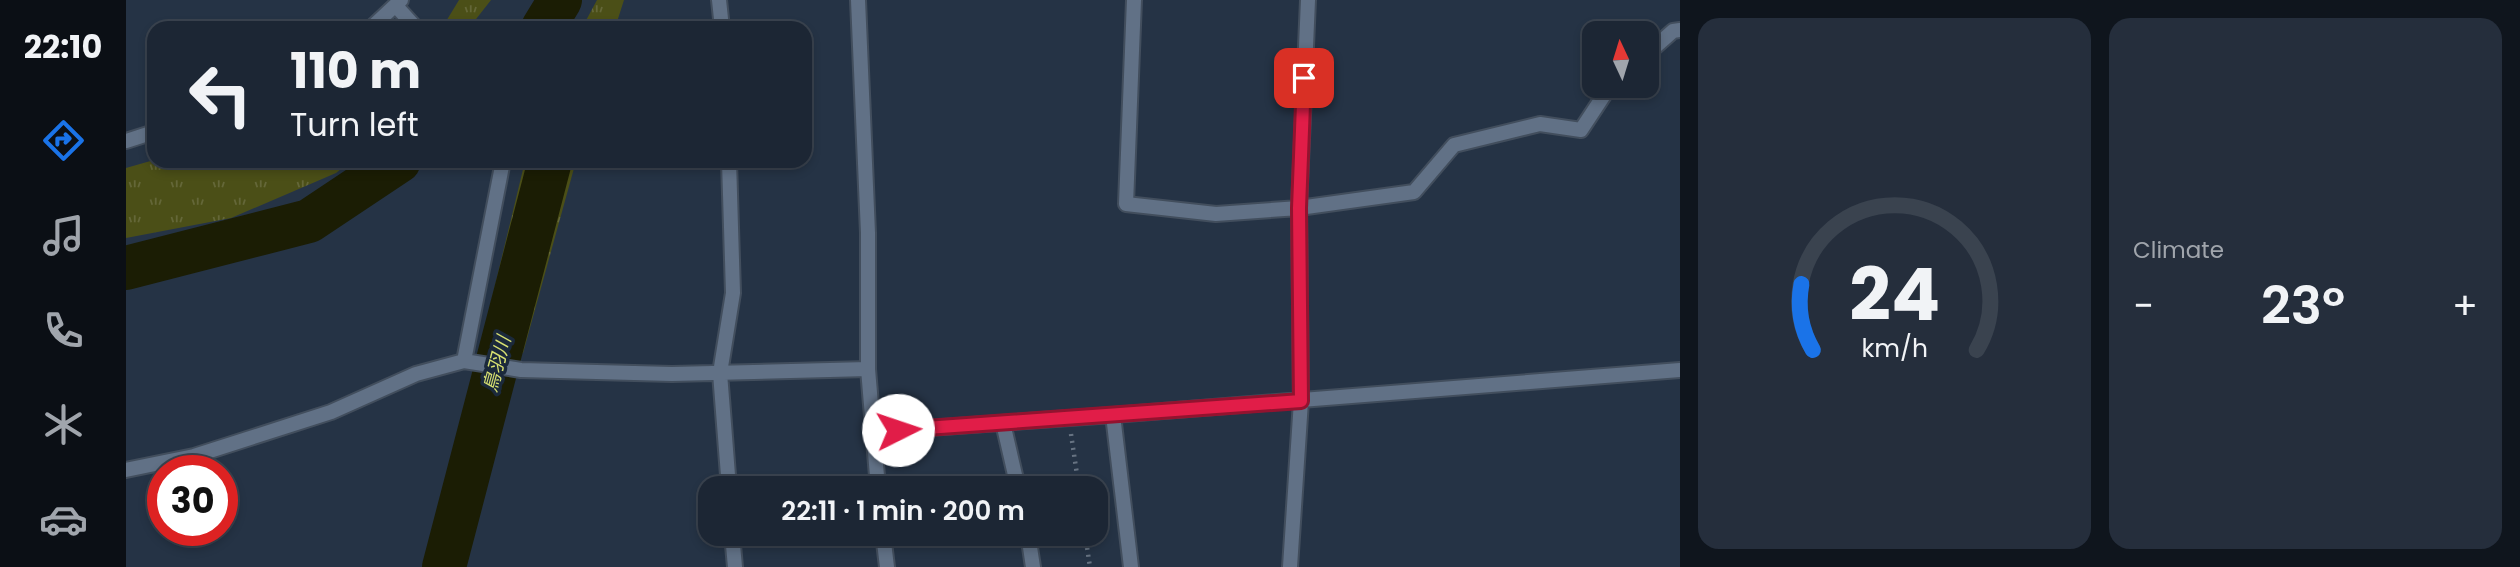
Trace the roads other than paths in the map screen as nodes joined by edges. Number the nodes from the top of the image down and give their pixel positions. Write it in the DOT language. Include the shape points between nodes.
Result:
graph roads {
  1 [pos="719,0"];
  2 [pos="858,0"];
  3 [pos="1134,0"];
  4 [pos="1308,0"];
  5 [pos="399,3"];
  6 [pos="379,21"];
  7 [pos="411,21"];
  8 [pos="721,21"];
  9 [pos="1680,30"];
  10 [pos="1659,43"];
  11 [pos="1602,98"];
  12 [pos="147,134"];
  13 [pos="126,141"];
  14 [pos="502,168"];
  15 [pos="729,168"];
  16 [pos="1299,208"];
  17 [pos="464,361"];
  18 [pos="868,369"];
  19 [pos="1680,370"];
  20 [pos="720,373"];
  21 [pos="1301,401"];
  22 [pos="1112,415"];
  23 [pos="1003,423"];
  24 [pos="872,432"];
  25 [pos="126,470"];
  26 [pos="728,476"];
  27 [pos="877,476"];
  28 [pos="1015,476"];
  29 [pos="734,546"];
  30 [pos="884,546"];
  31 [pos="1030,546"];
  32 [pos="735,567"];
  33 [pos="887,567"];
  34 [pos="1033,567"];
  35 [pos="1131,567"];
  36 [pos="1290,567"];
  1 -- 8 [label="street"];
  2 -- 18 [label="street"];
  3 -- 16 [label="street" via="1126,204 1216,214"];
  4 -- 16 [label="street"];
  5 -- 6 [label="street"];
  5 -- 7 [label="street"];
  9 -- 10 [label="street"];
  11 -- 16 [label="street" via="1581,130 1540,124 1454,145 1414,192"];
  12 -- 13 [label="street"];
  14 -- 17 [label="street"];
  15 -- 20 [label="street" via="733,293"];
  16 -- 21 [label="street"];
  17 -- 20 [label="street" via="521,370"];
  17 -- 25 [label="street" via="415,373 331,412 194,456"];
  18 -- 20 [label="street"];
  18 -- 24 [label="street"];
  19 -- 21 [label="street"];
  20 -- 26 [label="street"];
  21 -- 22 [label="street"];
  21 -- 36 [label="street"];
  22 -- 23 [label="street"];
  22 -- 35 [label="street"];
  23 -- 24 [label="street"];
  23 -- 28 [label="street"];
  24 -- 27 [label="street"];
  29 -- 32 [label="street"];
  30 -- 33 [label="street"];
  31 -- 34 [label="street"];
}
